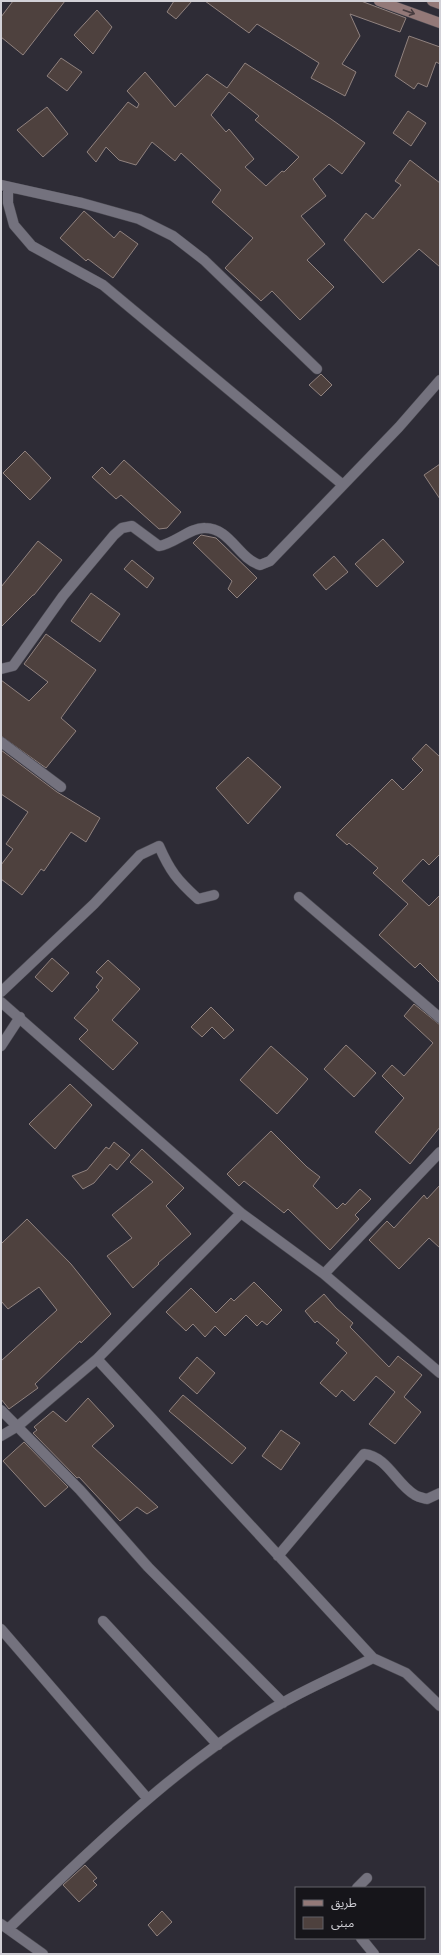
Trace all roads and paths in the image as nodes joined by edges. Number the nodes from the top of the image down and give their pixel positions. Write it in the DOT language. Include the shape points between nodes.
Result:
graph roads {
  1 [pos="379,1"];
  2 [pos="432,1"];
  3 [pos="440,4"];
  4 [pos="440,23"];
  5 [pos="5,186"];
  6 [pos="317,369"];
  7 [pos="440,380"];
  8 [pos="343,485"];
  9 [pos="1,669"];
  10 [pos="1,742"];
  11 [pos="61,787"];
  12 [pos="214,895"];
  13 [pos="299,897"];
  14 [pos="1,992"];
  15 [pos="1,1002"];
  16 [pos="20,1017"];
  17 [pos="440,1018"];
  18 [pos="1,1046"];
  19 [pos="440,1152"];
  20 [pos="242,1213"];
  21 [pos="324,1274"];
  22 [pos="97,1359"];
  23 [pos="440,1373"];
  24 [pos="1,1410"];
  25 [pos="18,1426"];
  26 [pos="1,1436"];
  27 [pos="440,1493"];
  28 [pos="278,1556"];
  29 [pos="102,1621"];
  30 [pos="1,1629"];
  31 [pos="373,1658"];
  32 [pos="283,1703"];
  33 [pos="440,1706"];
  34 [pos="218,1745"];
  35 [pos="147,1798"];
  36 [pos="367,1878"];
  37 [pos="358,1887"];
  38 [pos="4,1927"];
  39 [pos="362,1939"];
  40 [pos="43,1954"];
  41 [pos="374,1954"];
  1 -- 4 [label="main road, one-way"];
  2 -- 3 [label="main road"];
  5 -- 6 [label="street" via="139,219 173,236 204,260"];
  5 -- 8 [label="street" via="14,225 32,246 104,285"];
  7 -- 8 [label="street"];
  8 -- 9 [label="street" via="270,561 260,566 251,562 225,536 215,530 204,527 169,544 159,546 132,526 122,528 62,596 13,666"];
  10 -- 11 [label="street"];
  12 -- 14 [label="street" via="198,899 179,882 158,846 140,855 94,904"];
  13 -- 17 [label="street"];
  15 -- 16 [label="street"];
  16 -- 18 [label="street"];
  16 -- 20 [label="street"];
  19 -- 21 [label="street"];
  20 -- 21 [label="street"];
  20 -- 22 [label="street"];
  21 -- 23 [label="street"];
  22 -- 25 [label="street"];
  22 -- 28 [label="street"];
  24 -- 25 [label="street"];
  25 -- 26 [label="street"];
  25 -- 32 [label="street" via="80,1490 148,1567"];
  27 -- 28 [label="street" via="427,1499 414,1495 380,1460 364,1454"];
  28 -- 31 [label="street"];
  29 -- 34 [label="street"];
  30 -- 35 [label="street"];
  31 -- 32 [label="street"];
  31 -- 33 [label="street" via="406,1673"];
  32 -- 34 [label="street"];
  34 -- 35 [label="street"];
  35 -- 38 [label="street"];
  36 -- 37 [label="street"];
  38 -- 40 [label="street"];
  39 -- 41 [label="street"];
}
